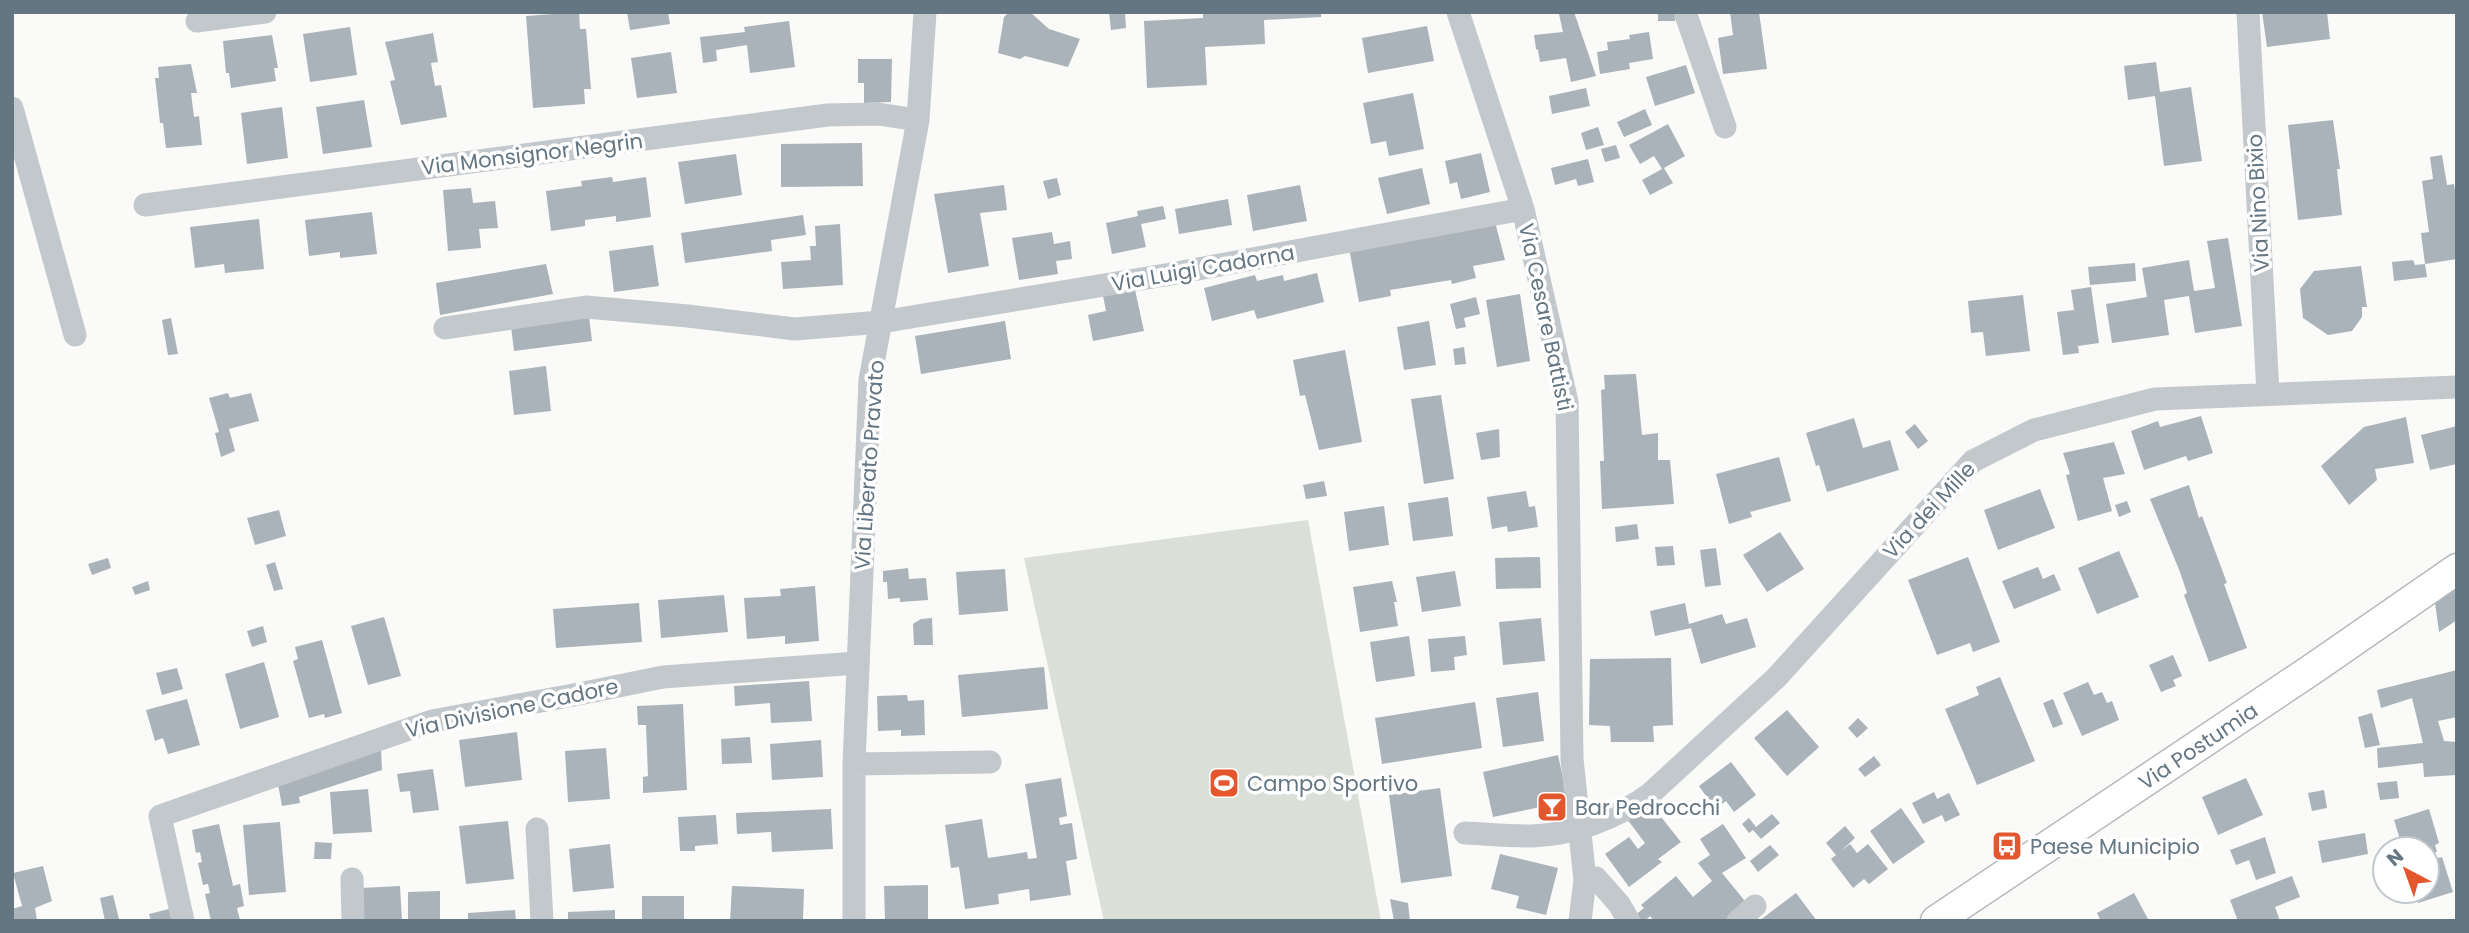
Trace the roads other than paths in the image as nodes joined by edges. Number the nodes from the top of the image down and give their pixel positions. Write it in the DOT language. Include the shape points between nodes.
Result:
graph roads {
  1 [pos="265,12"];
  2 [pos="925,12"];
  3 [pos="1458,12"];
  4 [pos="1685,12"];
  5 [pos="2248,12"];
  6 [pos="197,21"];
  7 [pos="12,108"];
  8 [pos="918,120"];
  9 [pos="1725,127"];
  10 [pos="145,205"];
  11 [pos="1523,209"];
  12 [pos="881,322"];
  13 [pos="445,328"];
  14 [pos="75,335"];
  15 [pos="2457,387"];
  16 [pos="2268,394"];
  17 [pos="2457,569"];
  18 [pos="858,663"];
  19 [pos="990,762"];
  20 [pos="854,764"];
  21 [pos="1579,828"];
  22 [pos="537,829"];
  23 [pos="1465,833"];
  24 [pos="352,879"];
  25 [pos="1584,888"];
  26 [pos="183,921"];
  27 [pos="353,921"];
  28 [pos="542,921"];
  29 [pos="854,921"];
  30 [pos="1580,921"];
  31 [pos="1597,921"];
  32 [pos="1629,921"];
  33 [pos="1936,921"];
  1 -- 6 [label="street"];
  2 -- 8 [label="street, Via Liberato Pravato"];
  3 -- 11 [label="street, Via Cesare Battisti"];
  4 -- 9 [label="street"];
  5 -- 16 [label="street, Via Nino Bixio"];
  7 -- 14 [label="street"];
  8 -- 10 [label="street, Via Monsignor Negrin" via="878,114 828,115"];
  8 -- 12 [label="street, Via Liberato Pravato"];
  11 -- 12 [label="street, Via Luigi Cadorna"];
  11 -- 21 [label="street, Via Cesare Battisti" via="1567,402 1572,759"];
  12 -- 13 [label="street, Via Luigi Cadorna" via="795,329 586,307"];
  12 -- 18 [label="street, Via Liberato Pravato" via="870,380"];
  15 -- 16 [label="street, Via dei Mille"];
  16 -- 21 [label="street, Via dei Mille" via="2155,399 2034,429 1973,461 1776,678 1650,794 1632,807"];
  17 -- 33 [label="main road, Via Postumia"];
  18 -- 20 [label="street, Via Liberato Pravato"];
  18 -- 26 [label="street, Via Divisione Cadore" via="663,677 432,721 160,816"];
  19 -- 20 [label="street"];
  20 -- 29 [label="street, Via Liberato Pravato"];
  21 -- 23 [label="street, Via dei Mille" via="1534,836"];
  21 -- 25 [label="street, Via Cesare Battisti"];
  22 -- 28 [label="street"];
  24 -- 27 [label="street"];
  25 -- 30 [label="street"];
  25 -- 31 [label="street"];
  25 -- 32 [label="street" via="1596,878"];
}
